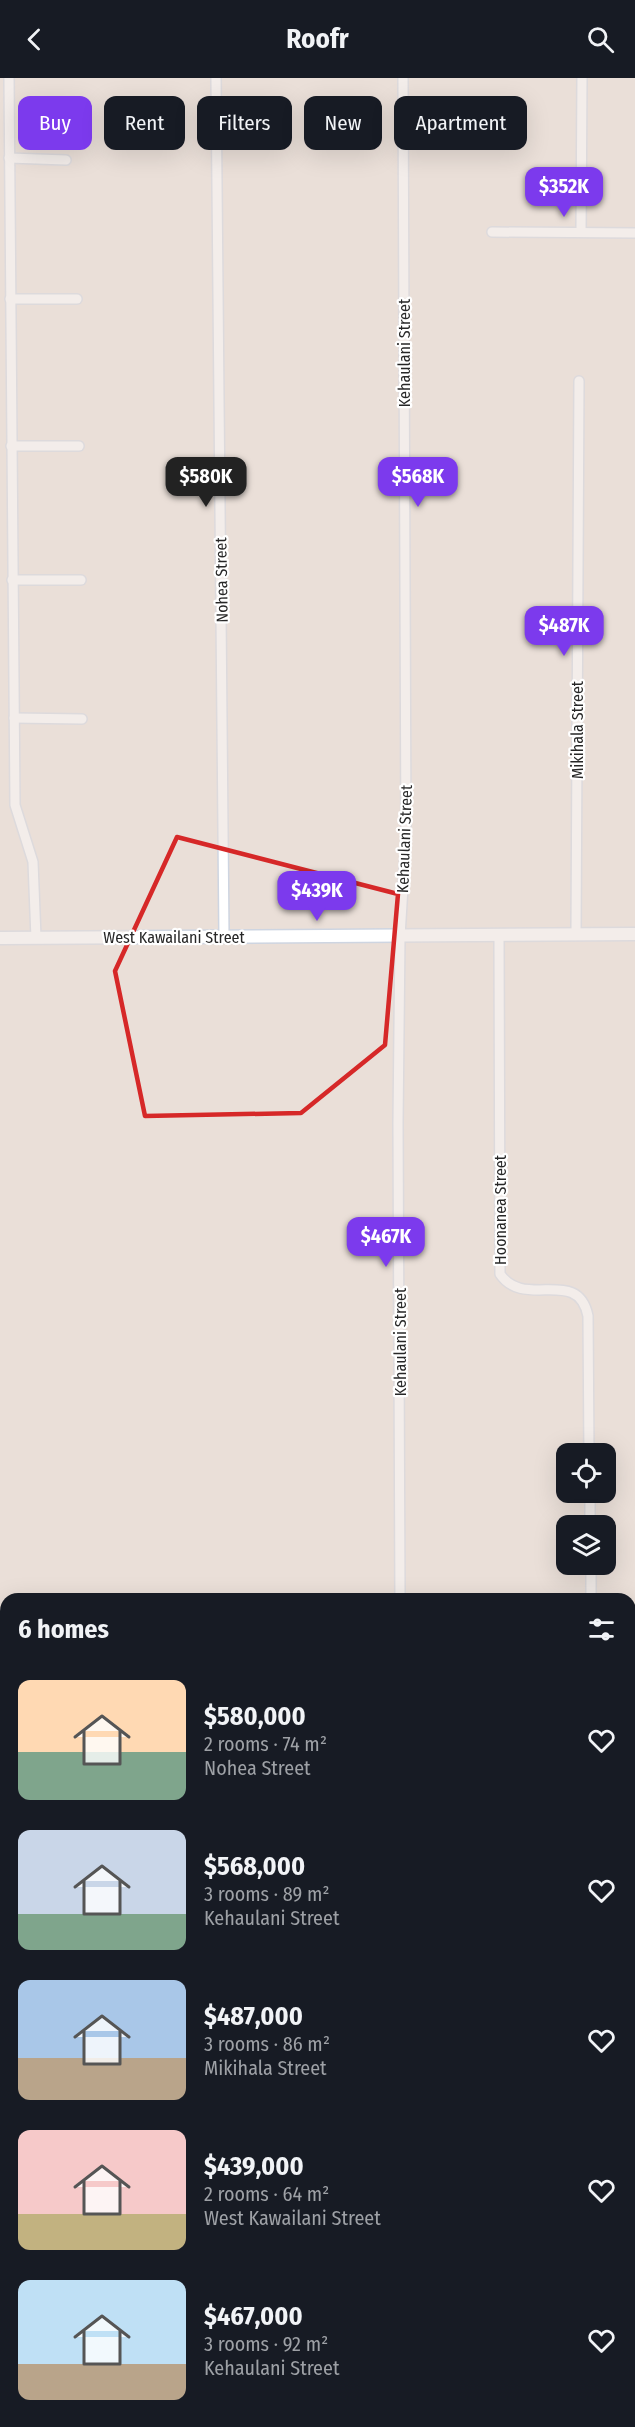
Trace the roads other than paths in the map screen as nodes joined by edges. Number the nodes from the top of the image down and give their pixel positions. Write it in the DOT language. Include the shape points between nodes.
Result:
graph roads {
  1 [pos="9,78"];
  2 [pos="216,78"];
  3 [pos="403,78"];
  4 [pos="582,78"];
  5 [pos="9,158"];
  6 [pos="66,160"];
  7 [pos="492,232"];
  8 [pos="581,232"];
  9 [pos="635,233"];
  10 [pos="10,299"];
  11 [pos="77,299"];
  12 [pos="579,381"];
  13 [pos="11,446"];
  14 [pos="79,446"];
  15 [pos="12,580"];
  16 [pos="81,580"];
  17 [pos="14,718"];
  18 [pos="82,719"];
  19 [pos="576,934"];
  20 [pos="635,934"];
  21 [pos="400,936"];
  22 [pos="499,936"];
  23 [pos="224,937"];
  24 [pos="0,938"];
  25 [pos="36,938"];
  26 [pos="590,1443"];
  27 [pos="591,1575"];
  28 [pos="400,1593"];
  29 [pos="591,1593"];
  1 -- 5 [label="street"];
  2 -- 23 [label="street, Nohea Street"];
  3 -- 21 [label="street, Kehaulani Street" via="406,838"];
  4 -- 8 [label="street"];
  5 -- 6 [label="street"];
  5 -- 10 [label="street"];
  7 -- 8 [label="street"];
  8 -- 9 [label="street"];
  10 -- 11 [label="street"];
  10 -- 13 [label="street"];
  12 -- 19 [label="street, Mikihala Street"];
  13 -- 14 [label="street"];
  13 -- 15 [label="street"];
  15 -- 16 [label="street"];
  15 -- 17 [label="street"];
  17 -- 18 [label="street"];
  17 -- 25 [label="street" via="15,805 33,862"];
  19 -- 20 [label="street, West Kawailani Street"];
  19 -- 22 [label="street, West Kawailani Street"];
  21 -- 22 [label="street, West Kawailani Street"];
  21 -- 23 [label="street, West Kawailani Street"];
  21 -- 28 [label="street, Kehaulani Street"];
  22 -- 26 [label="street, Hoonanea Street" via="500,1274 513,1287 569,1291 580,1296 585,1304"];
  23 -- 25 [label="street, West Kawailani Street"];
  24 -- 25 [label="street, West Kawailani Street"];
  27 -- 29 [label="street"];
}
